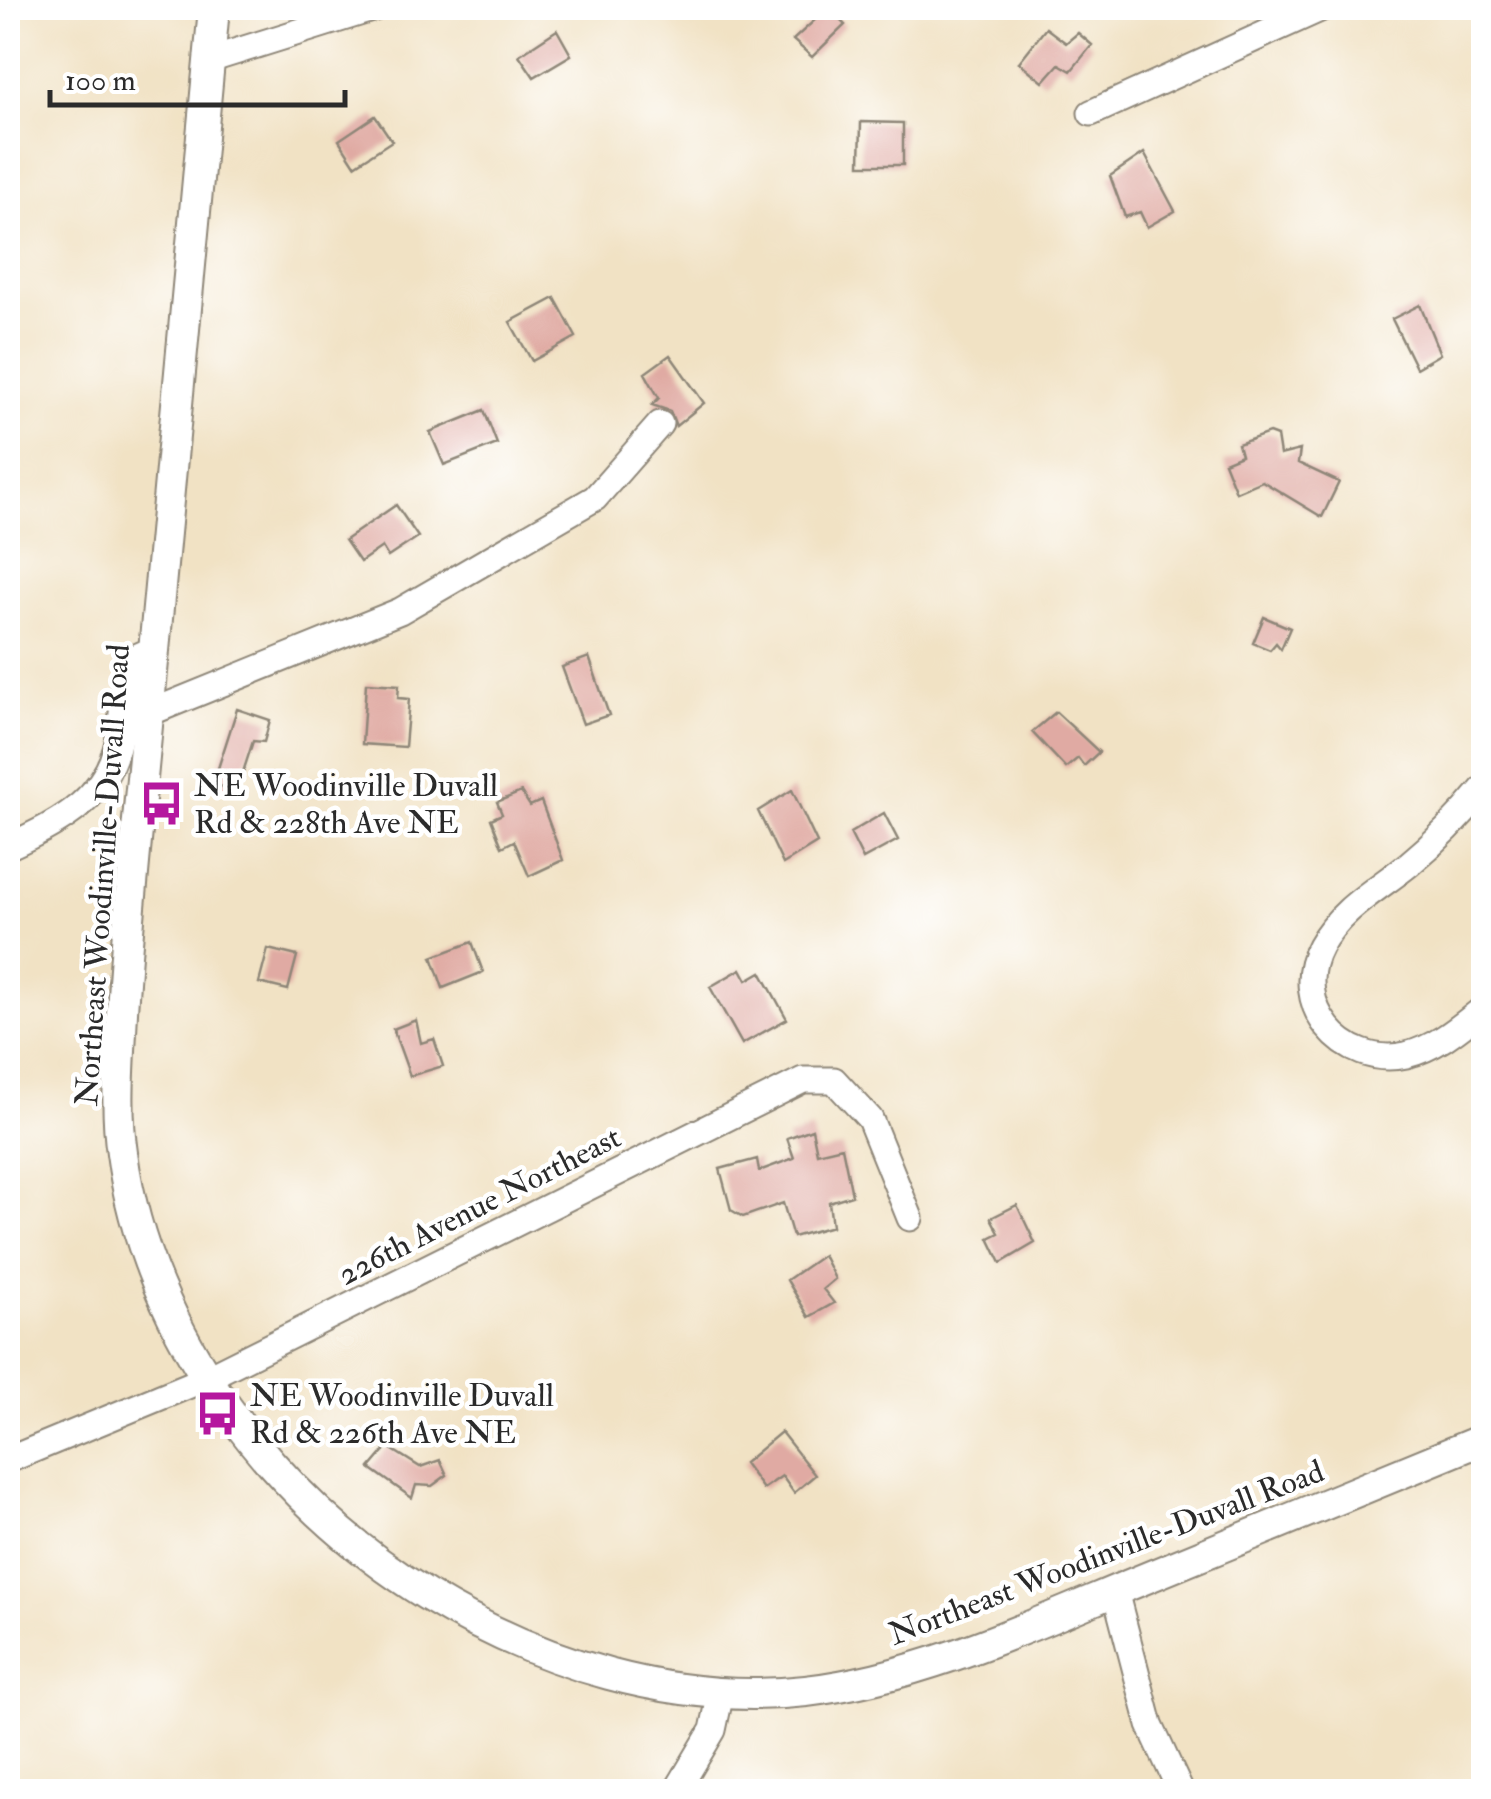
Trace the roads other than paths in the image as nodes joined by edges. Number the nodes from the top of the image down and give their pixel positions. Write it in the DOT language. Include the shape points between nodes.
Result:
graph roads {
  1 [pos="214,8"];
  2 [pos="375,8"];
  3 [pos="1322,8"];
  4 [pos="209,60"];
  5 [pos="1092,113"];
  6 [pos="660,424"];
  7 [pos="152,650"];
  8 [pos="149,713"];
  9 [pos="1484,788"];
  10 [pos="8,847"];
  11 [pos="1484,1008"];
  12 [pos="910,1218"];
  13 [pos="204,1379"];
  14 [pos="1484,1439"];
  15 [pos="8,1460"];
  16 [pos="1115,1591"];
  17 [pos="721,1693"];
  18 [pos="676,1792"];
  19 [pos="1181,1792"];
  1 -- 4 [label="main road, Northeast Woodinville-Duvall Road"];
  2 -- 4 [label="street"];
  3 -- 5 [label="street"];
  4 -- 7 [label="main road, Northeast Woodinville-Duvall Road"];
  6 -- 8 [label="street" via="595,498 364,629"];
  7 -- 8 [label="main road, Northeast Woodinville-Duvall Road"];
  7 -- 10 [label="street" via="127,661 120,736 99,791"];
  8 -- 13 [label="main road, Northeast Woodinville-Duvall Road" via="125,964 118,1083 122,1156 159,1282"];
  9 -- 11 [label="street" via="1452,827 1335,923 1310,982 1322,1022 1338,1041 1369,1056 1408,1055 1431,1046"];
  12 -- 13 [label="street, 226th Avenue Northeast" via="870,1119 834,1080 803,1080"];
  13 -- 15 [label="street, 226th Avenue Northeast"];
  13 -- 17 [label="main road, Northeast Woodinville-Duvall Road" via="308,1503 432,1598 491,1632 568,1662"];
  14 -- 16 [label="main road, Northeast Woodinville-Duvall Road"];
  16 -- 17 [label="main road, Northeast Woodinville-Duvall Road" via="888,1676 804,1691"];
  16 -- 19 [label="street" via="1150,1725"];
  17 -- 18 [label="street" via="713,1730"];
}
